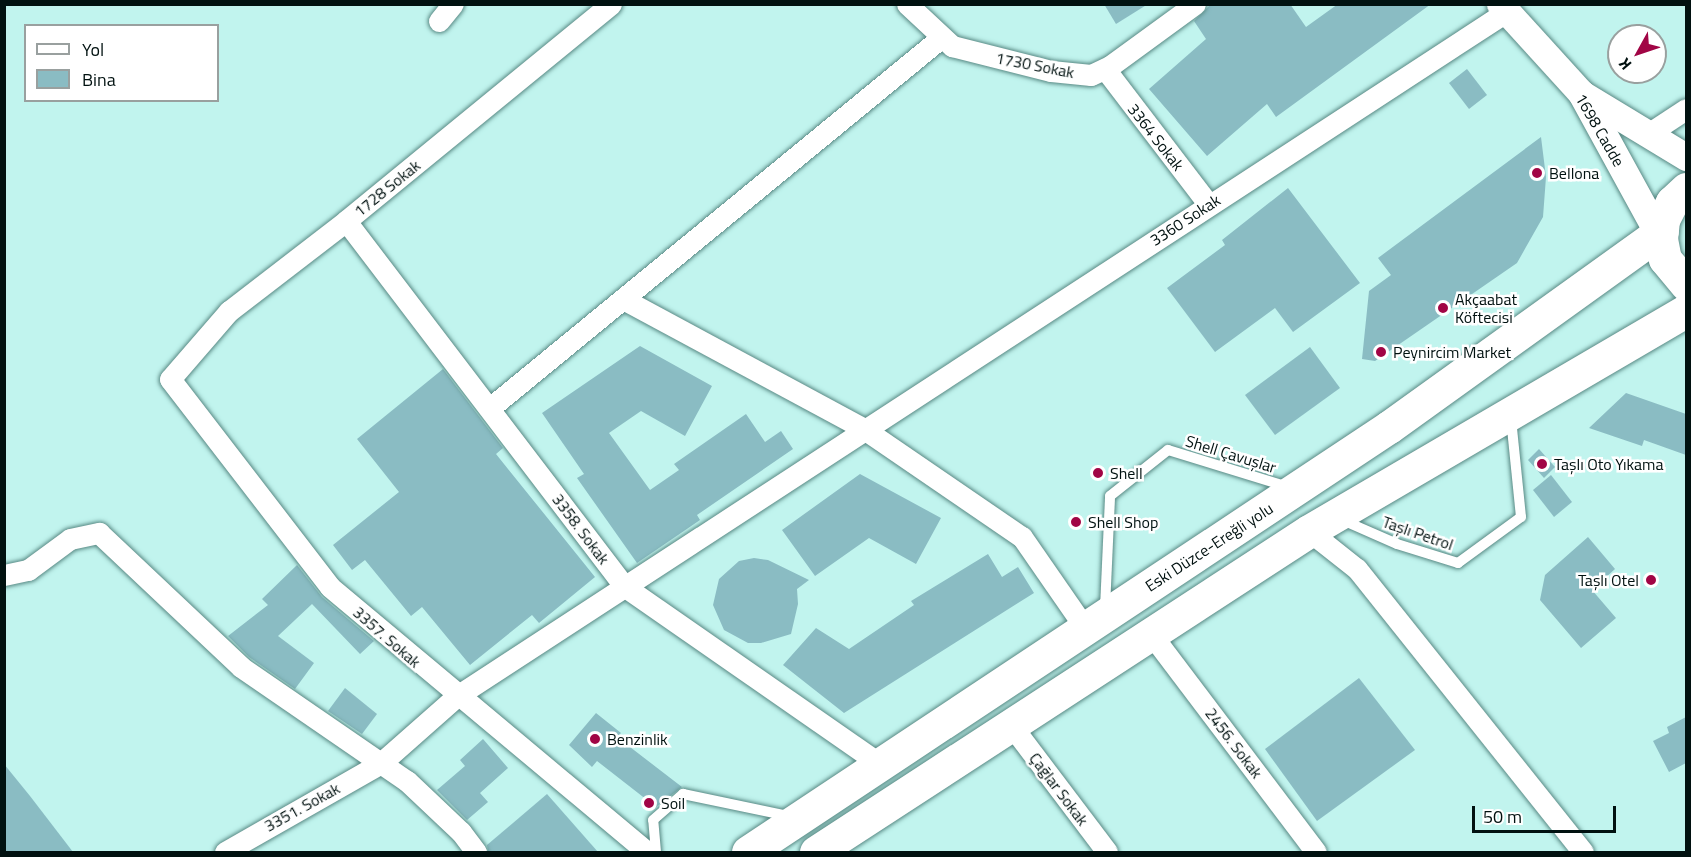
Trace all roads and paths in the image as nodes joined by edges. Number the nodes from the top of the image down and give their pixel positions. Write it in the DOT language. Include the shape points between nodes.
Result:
graph roads {
  1 [pos="453,4"];
  2 [pos="611,4"];
  3 [pos="908,4"];
  4 [pos="1195,4"];
  5 [pos="1503,8"];
  6 [pos="439,21"];
  7 [pos="942,37"];
  8 [pos="1105,69"];
  9 [pos="1581,93"];
  10 [pos="1686,109"];
  11 [pos="1648,134"];
  12 [pos="1686,157"];
  13 [pos="1686,189"];
  14 [pos="1209,205"];
  15 [pos="346,221"];
  16 [pos="1660,235"];
  17 [pos="1686,284"];
  18 [pos="622,299"];
  19 [pos="1686,311"];
  20 [pos="170,379"];
  21 [pos="490,407"];
  22 [pos="1510,414"];
  23 [pos="864,429"];
  24 [pos="1297,489"];
  25 [pos="1322,523"];
  26 [pos="4,575"];
  27 [pos="624,586"];
  28 [pos="1095,621"];
  29 [pos="1151,634"];
  30 [pos="457,696"];
  31 [pos="1011,725"];
  32 [pos="381,763"];
  33 [pos="883,766"];
  34 [pos="800,819"];
  35 [pos="225,852"];
  36 [pos="476,852"];
  37 [pos="647,852"];
  38 [pos="656,852"];
  39 [pos="748,852"];
  40 [pos="816,852"];
  41 [pos="1107,852"];
  42 [pos="1316,852"];
  43 [pos="1583,852"];
  1 -- 6 [label="street"];
  2 -- 15 [label="street, 1728 Sokak"];
  3 -- 7 [label="street, 1730 Sokak"];
  4 -- 8 [label="street, 1730 Sokak"];
  5 -- 9 [label="street, 1698 Cadde"];
  5 -- 14 [label="street, 3360 Sokak"];
  7 -- 8 [label="street, 1730 Sokak" via="952,46 1051,70 1090,75"];
  7 -- 18 [label="street"];
  8 -- 14 [label="street, 3364 Sokak"];
  9 -- 11 [label="street"];
  9 -- 16 [label="street, 1698 Cadde"];
  10 -- 11 [label="street"];
  11 -- 12 [label="street"];
  13 -- 16 [label="main road" via="1672,202"];
  14 -- 23 [label="street, 3360 Sokak"];
  15 -- 20 [label="street, 1728 Sokak" via="229,311"];
  15 -- 21 [label="street, 3358. Sokak"];
  16 -- 17 [label="main road" via="1665,259"];
  16 -- 24 [label="main road, Eski Düzce-Ereğli yolu"];
  18 -- 21 [label="street"];
  18 -- 23 [label="street"];
  19 -- 22 [label="main road"];
  20 -- 30 [label="street, 3357. Sokak" via="330,588"];
  21 -- 27 [label="street, 3358. Sokak"];
  22 -- 25 [label="main road"];
  22 -- 25 [label="lane, Taşlı Petrol" via="1521,517 1458,563"];
  23 -- 27 [label="street, 3360 Sokak"];
  23 -- 28 [label="street" via="1022,537"];
  24 -- 28 [label="main road, Eski Düzce-Ereğli yolu"];
  24 -- 28 [label="lane, Shell Çavuşlar" via="1168,450 1110,496"];
  25 -- 29 [label="main road"];
  25 -- 43 [label="street"];
  26 -- 32 [label="street" via="28,570 70,539 99,533 241,667"];
  27 -- 30 [label="street, 3351. Sokak"];
  27 -- 33 [label="street, 3358. Sokak"];
  28 -- 33 [label="main road, Eski Düzce-Ereğli yolu"];
  29 -- 31 [label="main road"];
  29 -- 42 [label="street, 2456. Sokak"];
  30 -- 32 [label="street, 3351. Sokak"];
  30 -- 37 [label="street, 3357. Sokak"];
  31 -- 40 [label="main road"];
  31 -- 41 [label="street, Çağlar Sokak"];
  32 -- 35 [label="street, 3351. Sokak"];
  32 -- 36 [label="street" via="407,781 461,832"];
  33 -- 34 [label="main road, Eski Düzce-Ereğli yolu"];
  34 -- 38 [label="lane" via="683,794 653,820"];
  34 -- 39 [label="main road, Eski Düzce-Ereğli yolu"];
}
